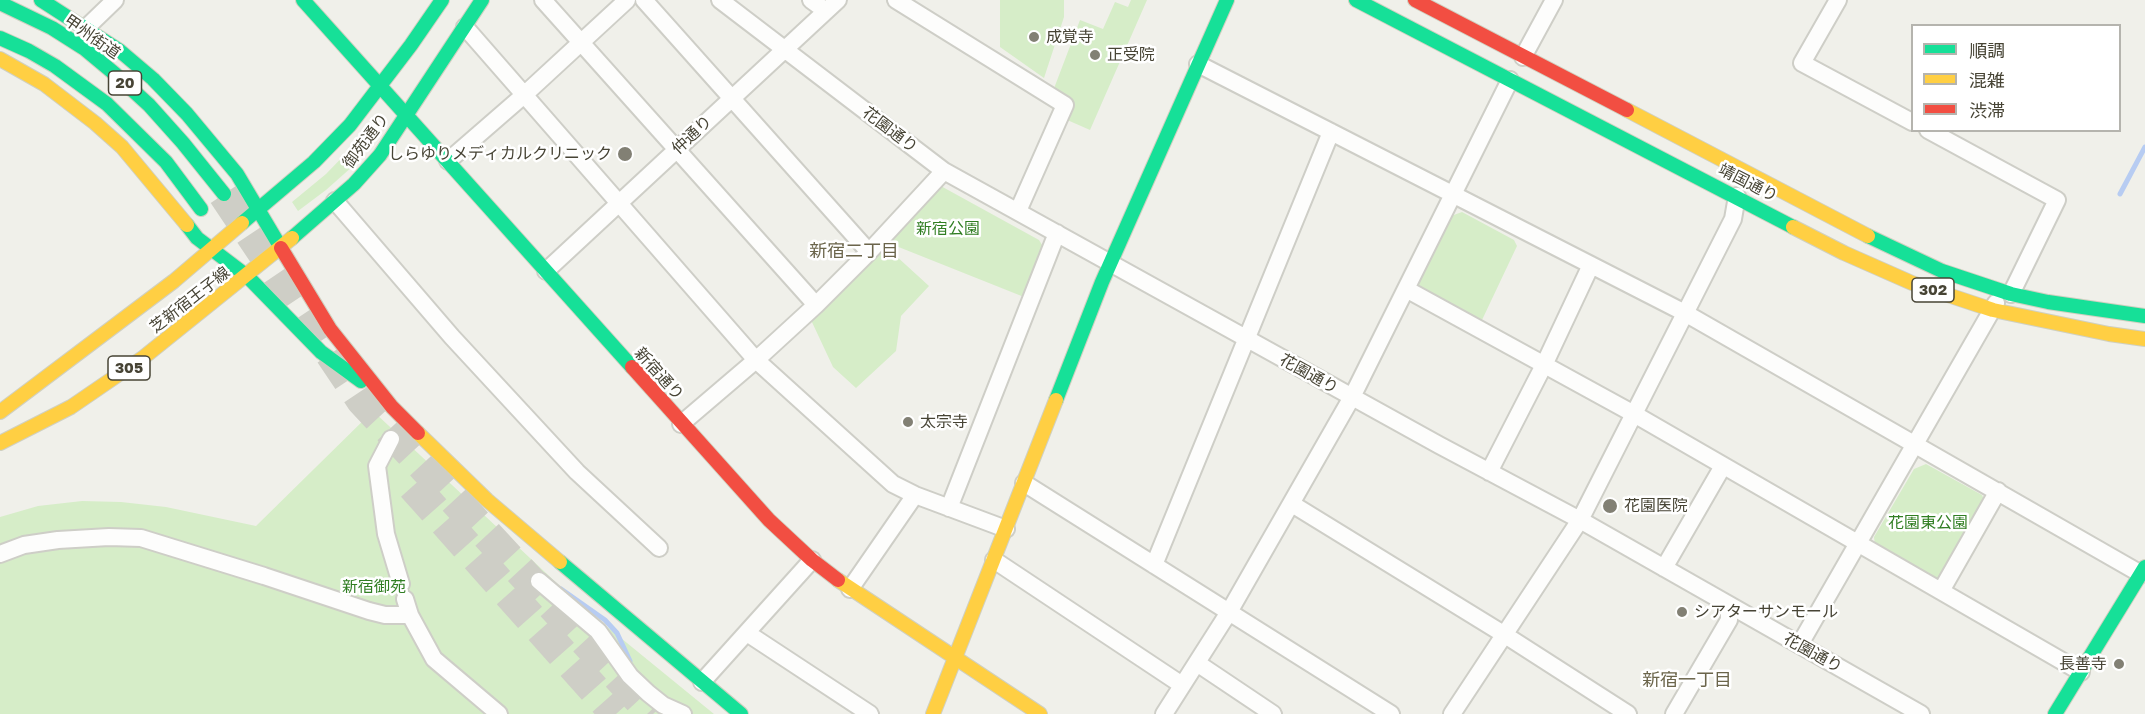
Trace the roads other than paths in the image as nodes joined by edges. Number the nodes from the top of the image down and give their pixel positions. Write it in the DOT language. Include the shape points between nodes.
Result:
graph roads {
  1 [pos="115,0"];
  2 [pos="303,0"];
  3 [pos="442,0"];
  4 [pos="482,0"];
  5 [pos="543,0"];
  6 [pos="627,0"];
  7 [pos="644,0"];
  8 [pos="720,0"];
  9 [pos="811,0"];
  10 [pos="896,0"];
  11 [pos="1227,0"];
  12 [pos="1356,0"];
  13 [pos="1415,0"];
  14 [pos="1554,0"];
  15 [pos="1838,0"];
  16 [pos="45,1"];
  17 [pos="0,3"];
  18 [pos="832,6"];
  19 [pos="465,27"];
  20 [pos="86,28"];
  21 [pos="0,38"];
  22 [pos="581,42"];
  23 [pos="784,50"];
  24 [pos="1523,57"];
  25 [pos="0,59"];
  26 [pos="1198,64"];
  27 [pos="1510,80"];
  28 [pos="379,86"];
  29 [pos="524,95"];
  30 [pos="732,99"];
  31 [pos="407,114"];
  32 [pos="1911,121"];
  33 [pos="1331,132"];
  34 [pos="1932,132"];
  35 [pos="678,149"];
  36 [pos="448,161"];
  37 [pos="1742,170"];
  38 [pos="944,171"];
  39 [pos="224,194"];
  40 [pos="1453,194"];
  41 [pos="1737,196"];
  42 [pos="335,201"];
  43 [pos="619,204"];
  44 [pos="201,209"];
  45 [pos="258,209"];
  46 [pos="1018,211"];
  47 [pos="1057,233"];
  48 [pos="210,248"];
  49 [pos="281,248"];
  50 [pos="869,252"];
  51 [pos="1110,263"];
  52 [pos="1592,265"];
  53 [pos="546,271"];
  54 [pos="247,276"];
  55 [pos="1406,289"];
  56 [pos="2006,292"];
  57 [pos="816,305"];
  58 [pos="1993,310"];
  59 [pos="1685,313"];
  60 [pos="2145,316"];
  61 [pos="330,329"];
  62 [pos="1247,339"];
  63 [pos="2145,339"];
  64 [pos="310,341"];
  65 [pos="756,360"];
  66 [pos="1544,365"];
  67 [pos="1353,397"];
  68 [pos="385,398"];
  69 [pos="0,412"];
  70 [pos="1634,414"];
  71 [pos="681,424"];
  72 [pos="391,439"];
  73 [pos="0,443"];
  74 [pos="1916,444"];
  75 [pos="1723,465"];
  76 [pos="1489,472"];
  77 [pos="1024,483"];
  78 [pos="1998,491"];
  79 [pos="915,495"];
  80 [pos="1292,504"];
  81 [pos="950,508"];
  82 [pos="1580,520"];
  83 [pos="1006,529"];
  84 [pos="1858,543"];
  85 [pos="659,548"];
  86 [pos="0,554"];
  87 [pos="812,560"];
  88 [pos="994,560"];
  89 [pos="1154,565"];
  90 [pos="1664,568"];
  91 [pos="2143,570"];
  92 [pos="539,581"];
  93 [pos="850,589"];
  94 [pos="1941,591"];
  95 [pos="406,600"];
  96 [pos="1728,605"];
  97 [pos="1229,612"];
  98 [pos="747,633"];
  99 [pos="1505,635"];
  100 [pos="1800,644"];
  101 [pos="956,657"];
  102 [pos="1197,663"];
  103 [pos="2081,672"];
  104 [pos="702,682"];
  105 [pos="1182,685"];
  106 [pos="499,714"];
  107 [pos="683,714"];
  108 [pos="741,714"];
  109 [pos="870,714"];
  110 [pos="933,714"];
  111 [pos="1040,714"];
  112 [pos="1164,714"];
  113 [pos="1273,714"];
  114 [pos="1391,714"];
  115 [pos="1452,714"];
  116 [pos="1628,714"];
  117 [pos="1674,714"];
  118 [pos="1921,714"];
  119 [pos="2055,714"];
  1 -- 20 [label="street"];
  2 -- 28 [label="main road, 新宿通り"];
  3 -- 28 [label="main road, 御苑通り / 305"];
  4 -- 19 [label="main road, 御苑通り / 305"];
  5 -- 22 [label="street"];
  6 -- 22 [label="street"];
  7 -- 30 [label="street"];
  8 -- 23 [label="street, 花園通り"];
  9 -- 18 [label="street"];
  10 -- 46 [label="street" via="1065,105"];
  11 -- 26 [label="main road"];
  12 -- 27 [label="main road, 靖国通り / 302"];
  13 -- 24 [label="main road, 靖国通り / 302"];
  14 -- 24 [label="street"];
  15 -- 32 [label="street" via="1802,63"];
  16 -- 20 [label="main road"];
  17 -- 39 [label="main road, 甲州街道 / 20" via="52,28 115,74 149,105"];
  18 -- 23 [label="street, 仲通り"];
  19 -- 29 [label="street"];
  19 -- 31 [label="main road, 御苑通り / 305"];
  20 -- 45 [label="main road" via="136,64 187,114 237,174"];
  21 -- 44 [label="main road, 20" via="55,66 107,104 166,162"];
  22 -- 29 [label="street"];
  22 -- 35 [label="street"];
  23 -- 30 [label="street, 仲通り"];
  23 -- 38 [label="street, 花園通り"];
  24 -- 37 [label="main road, 靖国通り / 302"];
  25 -- 48 [label="main road" via="44,84 109,135 148,176 190,231"];
  26 -- 33 [label="street"];
  26 -- 51 [label="main road"];
  27 -- 40 [label="street"];
  27 -- 41 [label="main road, 靖国通り / 302"];
  28 -- 31 [label="main road, 新宿通り"];
  28 -- 45 [label="main road, 御苑通り / 305" via="332,145"];
  29 -- 36 [label="street"];
  29 -- 43 [label="street"];
  30 -- 35 [label="street, 仲通り"];
  30 -- 50 [label="street"];
  31 -- 36 [label="main road, 新宿通り"];
  31 -- 42 [label="main road, 御苑通り / 305" via="380,155"];
  33 -- 40 [label="street"];
  33 -- 62 [label="street"];
  34 -- 56 [label="street" via="2057,200"];
  35 -- 43 [label="street, 仲通り"];
  35 -- 57 [label="street"];
  36 -- 53 [label="main road, 新宿通り"];
  37 -- 41 [label="main road"];
  37 -- 56 [label="main road, 靖国通り / 302" via="1893,249 1942,271"];
  38 -- 46 [label="street, 花園通り"];
  38 -- 50 [label="street"];
  40 -- 52 [label="street"];
  40 -- 55 [label="street"];
  41 -- 58 [label="main road, 靖国通り / 302" via="1844,253 1912,283"];
  41 -- 59 [label="street" via="1733,219"];
  42 -- 49 [label="main road, 御苑通り / 305"];
  42 -- 85 [label="street" via="452,337 577,472"];
  43 -- 53 [label="street, 仲通り"];
  43 -- 65 [label="street"];
  45 -- 48 [label="main road, 御苑通り / 305"];
  45 -- 49 [label="main road"];
  46 -- 47 [label="street, 花園通り"];
  47 -- 51 [label="street, 花園通り"];
  47 -- 81 [label="street"];
  48 -- 54 [label="main road"];
  48 -- 69 [label="main road, 芝新宿王子線 / 305" via="174,281"];
  49 -- 54 [label="main road, 御苑通り / 305"];
  49 -- 61 [label="main road"];
  50 -- 57 [label="street"];
  51 -- 62 [label="street, 花園通り"];
  51 -- 77 [label="main road"];
  52 -- 59 [label="street"];
  52 -- 66 [label="street"];
  53 -- 71 [label="main road, 新宿通り"];
  54 -- 64 [label="main road"];
  54 -- 73 [label="main road, 芝新宿王子線 / 305" via="144,357 71,407"];
  55 -- 66 [label="street"];
  55 -- 67 [label="street"];
  56 -- 58 [label="street"];
  56 -- 60 [label="main road, 靖国通り / 302"];
  57 -- 65 [label="street"];
  58 -- 63 [label="main road, 靖国通り / 302"];
  58 -- 74 [label="street"];
  59 -- 70 [label="street"];
  59 -- 74 [label="street"];
  61 -- 64 [label="main road" via="327,339"];
  61 -- 68 [label="main road"];
  62 -- 67 [label="street, 花園通り"];
  62 -- 89 [label="street"];
  64 -- 68 [label="main road"];
  65 -- 71 [label="street"];
  65 -- 79 [label="street" via="893,484"];
  66 -- 70 [label="street"];
  66 -- 76 [label="street"];
  67 -- 76 [label="street, 花園通り"];
  67 -- 80 [label="street"];
  68 -- 104 [label="main road" via="487,500"];
  70 -- 75 [label="street"];
  70 -- 82 [label="street"];
  71 -- 87 [label="main road, 新宿通り" via="769,520"];
  72 -- 95 [label="street" via="377,466 386,534"];
  74 -- 78 [label="street"];
  74 -- 84 [label="street"];
  75 -- 84 [label="street"];
  75 -- 90 [label="street"];
  76 -- 82 [label="street, 花園通り"];
  77 -- 83 [label="main road"];
  77 -- 89 [label="street"];
  78 -- 91 [label="street"];
  78 -- 94 [label="street"];
  79 -- 81 [label="street"];
  79 -- 93 [label="street"];
  80 -- 97 [label="street"];
  80 -- 99 [label="street"];
  81 -- 83 [label="street"];
  82 -- 90 [label="street, 花園通り"];
  82 -- 99 [label="street"];
  83 -- 88 [label="main road"];
  84 -- 94 [label="street"];
  84 -- 100 [label="street"];
  86 -- 95 [label="street" via="24,545 58,540 141,538 385,615"];
  87 -- 93 [label="main road, 新宿通り"];
  87 -- 98 [label="street"];
  88 -- 101 [label="main road"];
  88 -- 105 [label="street"];
  89 -- 97 [label="street"];
  90 -- 96 [label="street, 花園通り"];
  91 -- 103 [label="main road"];
  92 -- 107 [label="street" via="598,631 630,676 648,693"];
  93 -- 101 [label="main road, 新宿通り"];
  94 -- 103 [label="street"];
  95 -- 106 [label="street" via="434,659"];
  96 -- 100 [label="street, 花園通り"];
  96 -- 117 [label="street" via="1729,620"];
  97 -- 102 [label="street"];
  97 -- 114 [label="street"];
  98 -- 104 [label="street"];
  98 -- 109 [label="street"];
  99 -- 115 [label="street"];
  99 -- 116 [label="street"];
  100 -- 118 [label="street, 花園通り"];
  101 -- 110 [label="main road"];
  101 -- 111 [label="main road, 新宿通り"];
  102 -- 105 [label="street"];
  102 -- 113 [label="street"];
  103 -- 119 [label="main road"];
  104 -- 108 [label="main road"];
  105 -- 112 [label="street"];
}
